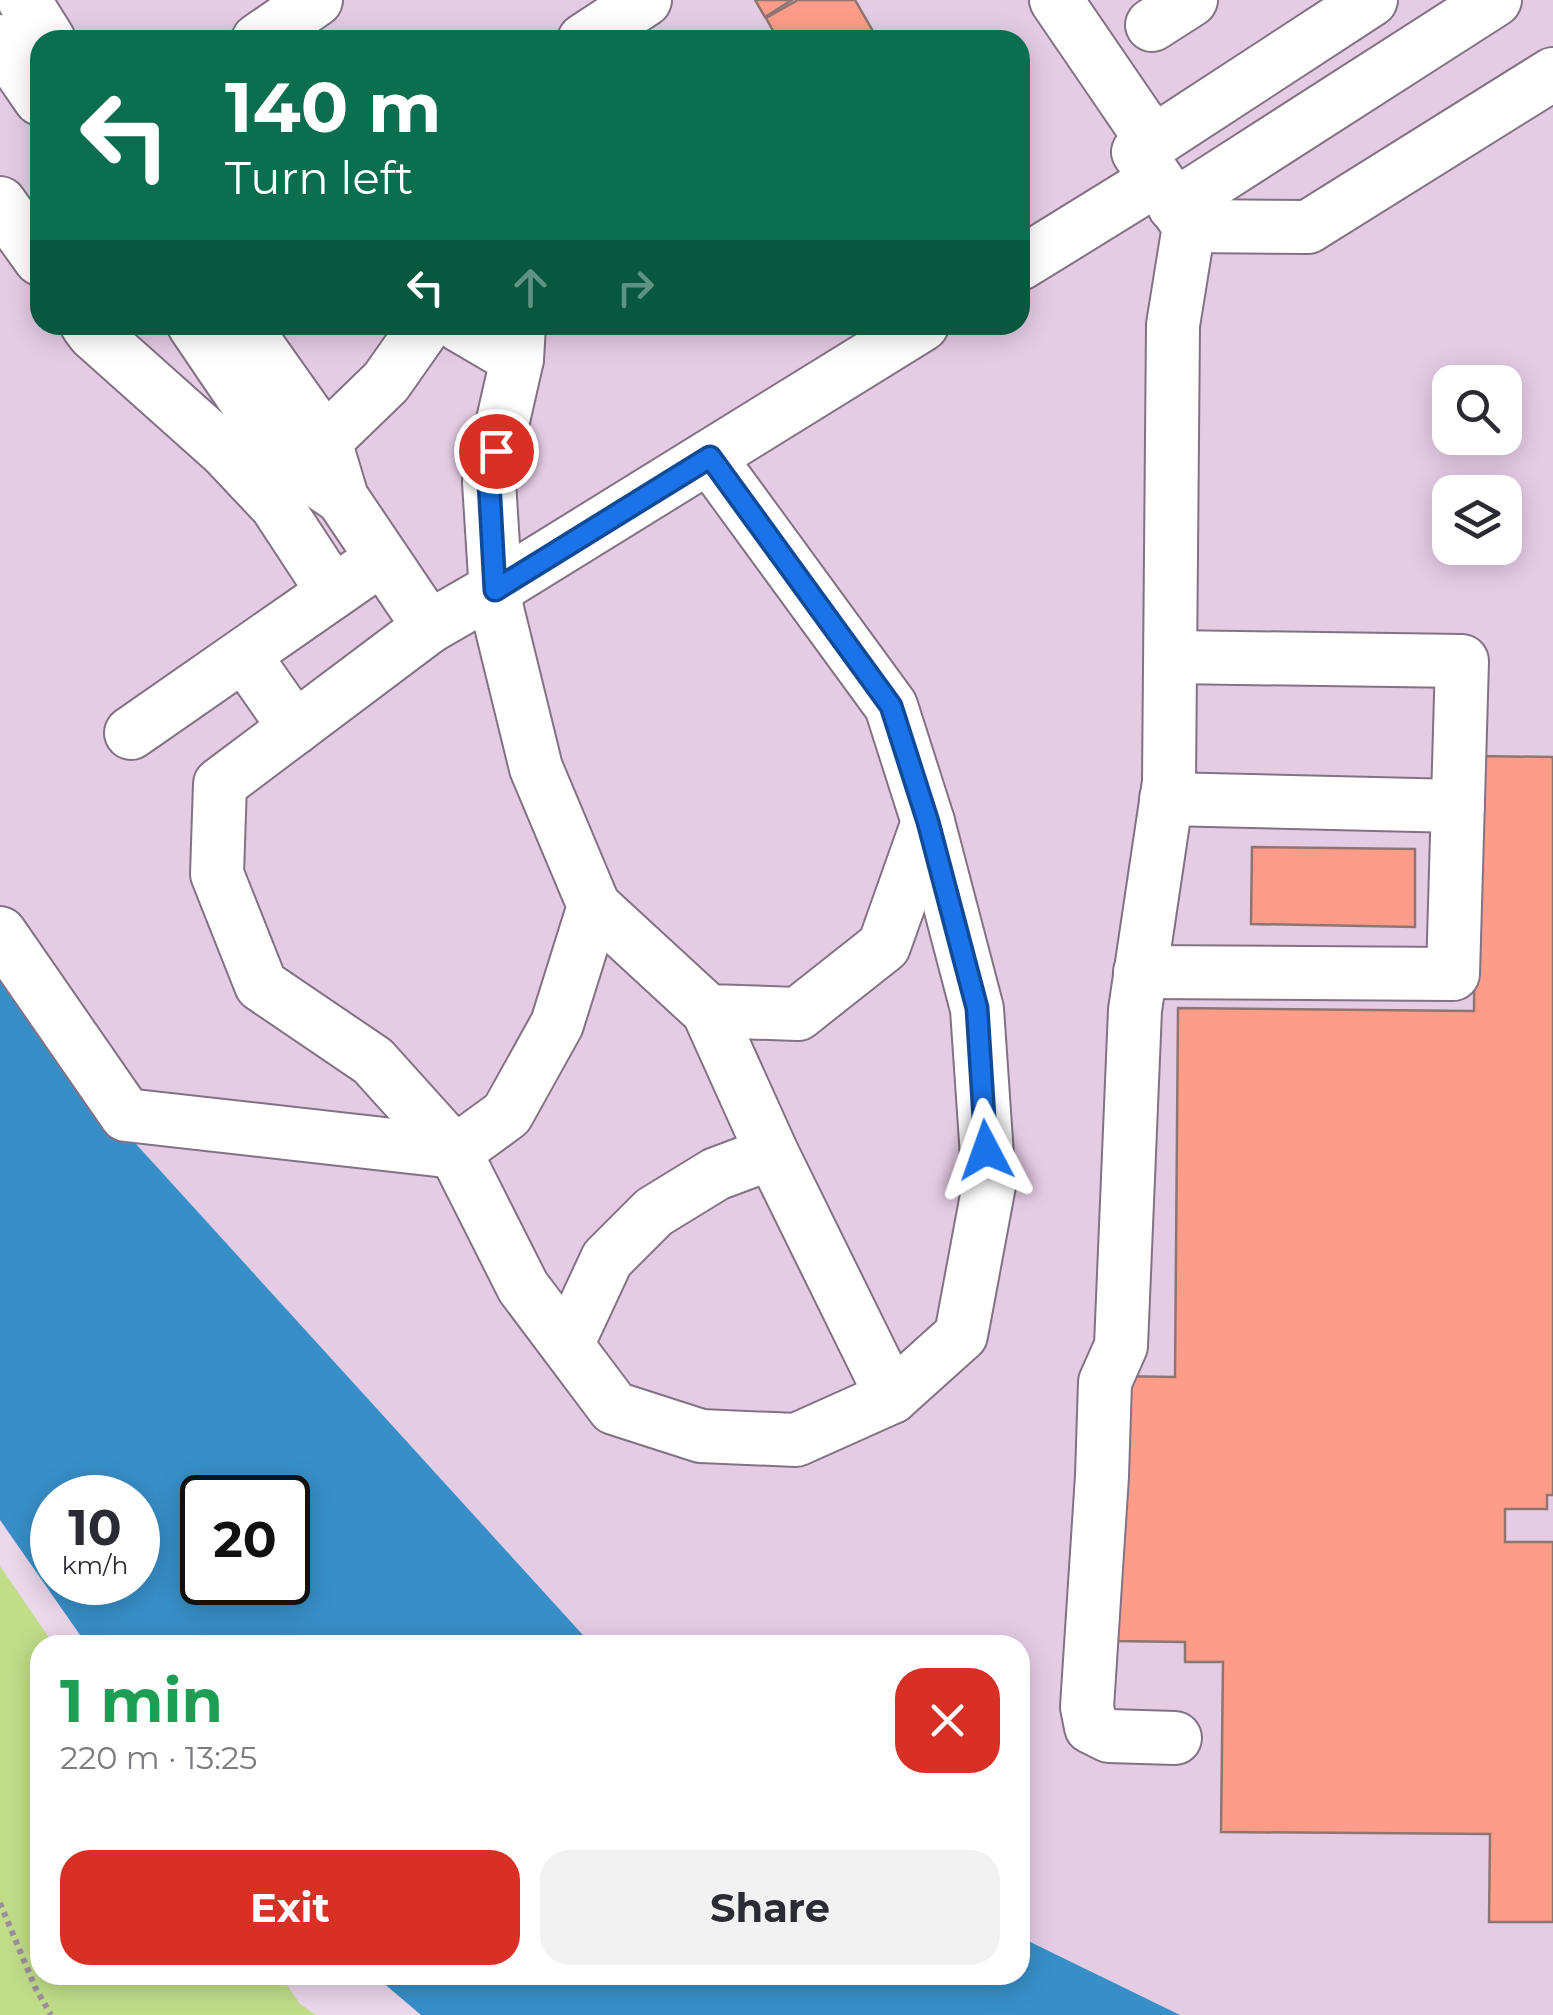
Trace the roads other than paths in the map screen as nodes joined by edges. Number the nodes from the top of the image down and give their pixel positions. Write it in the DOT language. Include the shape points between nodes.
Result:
graph roads {
  1 [pos="24,0"];
  2 [pos="316,0"];
  3 [pos="591,0"];
  4 [pos="645,0"];
  5 [pos="1056,0"];
  6 [pos="1371,0"];
  7 [pos="1495,0"];
  8 [pos="272,30"];
  9 [pos="584,30"];
  10 [pos="598,30"];
  11 [pos="14,49"];
  12 [pos="1553,74"];
  13 [pos="30,80"];
  14 [pos="1162,181"];
  15 [pos="15,202"];
  16 [pos="30,236"];
  17 [pos="1030,258"];
  18 [pos="95,335"];
  19 [pos="201,335"];
  20 [pos="250,335"];
  21 [pos="419,335"];
  22 [pos="494,335"];
  23 [pos="906,335"];
  24 [pos="518,342"];
  25 [pos="324,440"];
  26 [pos="710,457"];
  27 [pos="342,498"];
  28 [pos="383,558"];
  29 [pos="495,590"];
  30 [pos="333,592"];
  31 [pos="430,626"];
  32 [pos="244,654"];
  33 [pos="1171,657"];
  34 [pos="295,728"];
  35 [pos="131,733"];
  36 [pos="1166,799"];
  37 [pos="1458,806"];
  38 [pos="928,822"];
  39 [pos="594,906"];
  40 [pos="0,934"];
  41 [pos="1140,972"];
  42 [pos="708,1012"];
  43 [pos="454,1152"];
  44 [pos="772,1153"];
  45 [pos="567,1345"];
  46 [pos="892,1397"];
  47 [pos="1175,1738"];
  1 -- 11 [label="lane"];
  2 -- 8 [label="lane"];
  3 -- 9 [label="lane"];
  4 -- 10 [label="lane"];
  5 -- 14 [label="lane"];
  6 -- 14 [label="lane"];
  7 -- 14 [label="lane"];
  11 -- 13 [label="lane"];
  12 -- 14 [label="lane" via="1308,226"];
  14 -- 17 [label="lane"];
  14 -- 33 [label="lane" via="1173,325"];
  15 -- 16 [label="lane"];
  18 -- 30 [label="lane" via="276,505"];
  19 -- 27 [label="lane" via="285,459"];
  20 -- 25 [label="lane"];
  21 -- 25 [label="lane" via="386,382"];
  22 -- 24 [label="lane"];
  23 -- 26 [label="lane"];
  24 -- 29 [label="lane" via="489,482"];
  25 -- 27 [label="lane"];
  26 -- 29 [label="lane"];
  26 -- 38 [label="lane" via="891,706"];
  27 -- 28 [label="lane"];
  28 -- 30 [label="lane"];
  28 -- 31 [label="lane"];
  29 -- 31 [label="lane"];
  29 -- 39 [label="lane" via="536,768"];
  30 -- 32 [label="lane"];
  31 -- 34 [label="lane"];
  32 -- 34 [label="lane"];
  32 -- 35 [label="lane"];
  33 -- 36 [label="lane"];
  33 -- 37 [label="lane" via="1462,662"];
  34 -- 43 [label="lane" via="220,784 217,874 261,986 374,1061"];
  36 -- 37 [label="lane"];
  36 -- 41 [label="lane"];
  37 -- 41 [label="lane" via="1453,974"];
  38 -- 42 [label="lane" via="884,946 798,1014"];
  38 -- 46 [label="lane" via="977,1008 989,1185 961,1334"];
  39 -- 42 [label="lane"];
  39 -- 43 [label="lane" via="557,1024 507,1114"];
  40 -- 43 [label="lane" via="126,1115"];
  41 -- 47 [label="lane" via="1122,1346 1104,1382 1087,1708 1091,1727 1109,1736"];
  42 -- 44 [label="lane"];
  43 -- 45 [label="lane" via="523,1287"];
  44 -- 45 [label="lane" via="716,1174 654,1212 607,1259"];
  44 -- 46 [label="lane"];
  45 -- 46 [label="lane" via="614,1408 701,1436 796,1440"];
}
